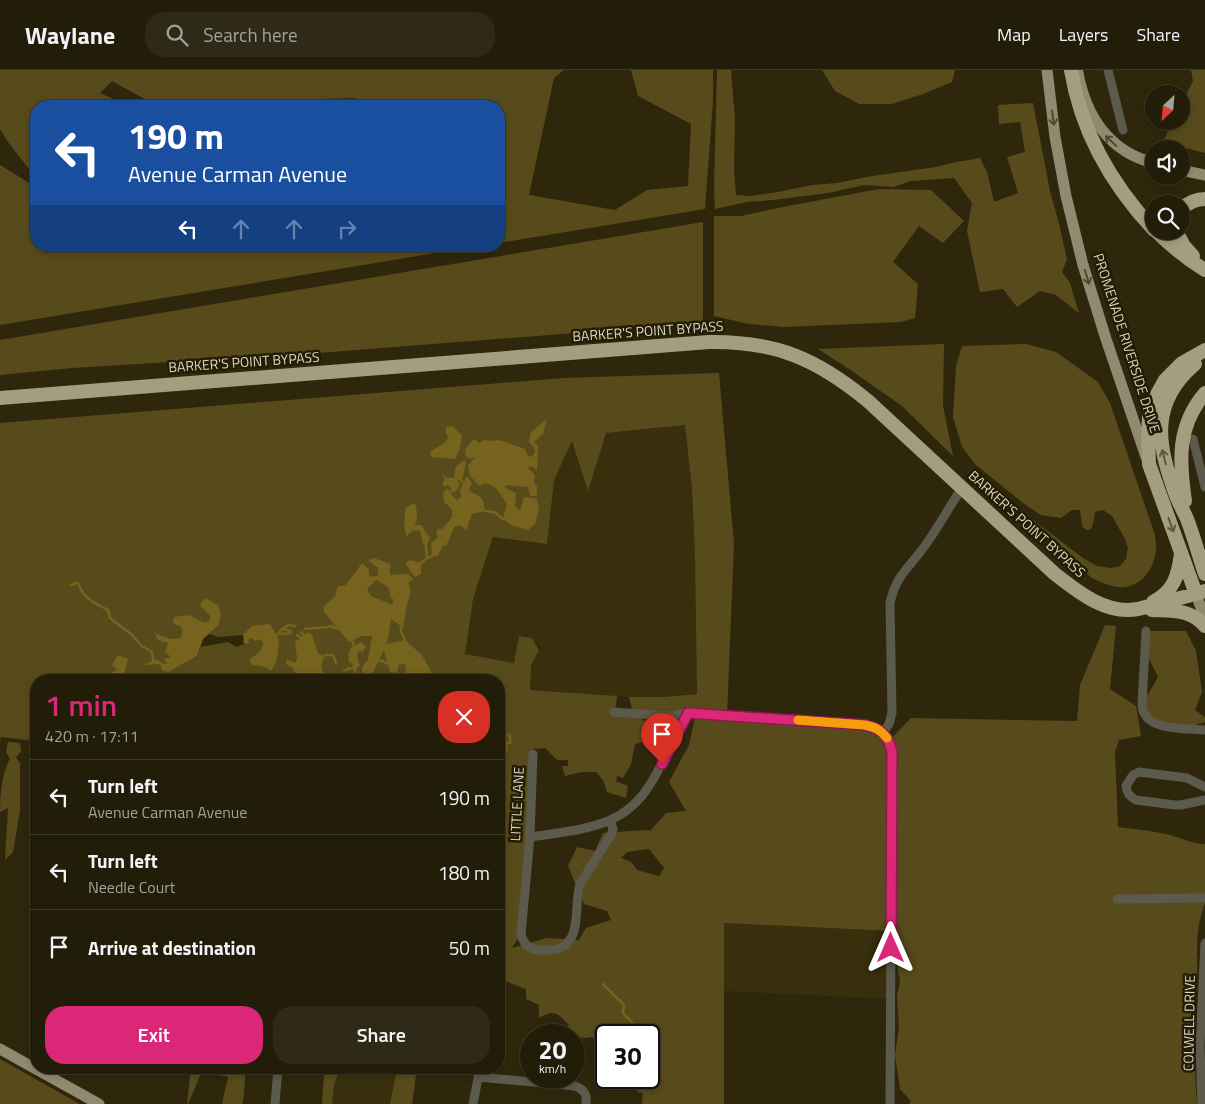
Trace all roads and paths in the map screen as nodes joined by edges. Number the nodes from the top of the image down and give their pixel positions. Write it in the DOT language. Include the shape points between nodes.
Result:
graph roads {
  1 [pos="1047,70"];
  2 [pos="1071,70"];
  3 [pos="1078,70"];
  4 [pos="1108,70"];
  5 [pos="1123,130"];
  6 [pos="1145,160"];
  7 [pos="1190,172"];
  8 [pos="1205,175"];
  9 [pos="1205,199"];
  10 [pos="1190,203"];
  11 [pos="1145,219"];
  12 [pos="1165,240"];
  13 [pos="1181,240"];
  14 [pos="1205,269"];
  15 [pos="1205,350"];
  16 [pos="1205,356"];
  17 [pos="1205,393"];
  18 [pos="0,398"];
  19 [pos="1193,439"];
  20 [pos="1149,464"];
  21 [pos="1205,487"];
  22 [pos="962,488"];
  23 [pos="1186,519"];
  24 [pos="1181,553"];
  25 [pos="1205,574"];
  26 [pos="1200,592"];
  27 [pos="1136,610"];
  28 [pos="1205,619"];
  29 [pos="1205,626"];
  30 [pos="1146,631"];
  31 [pos="614,712"];
  32 [pos="688,713"];
  33 [pos="1205,730"];
  34 [pos="883,732"];
  35 [pos="533,754"];
  36 [pos="1205,787"];
  37 [pos="1205,800"];
  38 [pos="610,820"];
  39 [pos="530,837"];
  40 [pos="1205,898"];
  41 [pos="1117,899"];
  42 [pos="1205,944"];
  43 [pos="0,1049"];
  44 [pos="30,1066"];
  45 [pos="45,1074"];
  46 [pos="278,1074"];
  47 [pos="479,1074"];
  48 [pos="478,1078"];
  49 [pos="100,1104"];
  50 [pos="275,1104"];
  51 [pos="473,1104"];
  52 [pos="586,1104"];
  53 [pos="890,1104"];
  54 [pos="1202,1104"];
  1 -- 20 [label="main road, PROMENADE RIVERSIDE DRIVE, one-way" via="1055,137 1072,222 1106,339"];
  2 -- 11 [label="highway" via="1076,96 1093,143 1117,186"];
  6 -- 3 [label="main road, one-way" via="1122,150 1099,128 1084,96"];
  4 -- 5 [label="street"];
  7 -- 8 [label="main road"];
  9 -- 10 [label="highway"];
  12 -- 14 [label="highway"];
  13 -- 14 [label="highway"];
  15 -- 20 [label="highway" via="1182,363 1155,398 1149,418"];
  23 -- 16 [label="highway, PROMENADE RIVERSIDE DRIVE, one-way" via="1162,450 1163,411 1171,392 1186,372"];
  17 -- 23 [label="highway" via="1187,423 1182,444"];
  18 -- 22 [label="highway, BARKER'S POINT BYPASS" via="709,342 754,344 802,358 847,384"];
  19 -- 21 [label="street"];
  20 -- 24 [label="highway, PROMENADE RIVERSIDE DRIVE, one-way"];
  22 -- 27 [label="highway, BARKER'S POINT BYPASS" via="1072,587 1104,606"];
  22 -- 34 [label="street" via="893,591 890,603 892,713"];
  23 -- 25 [label="highway, PROMENADE RIVERSIDE DRIVE"];
  24 -- 26 [label="highway, PROMENADE RIVERSIDE DRIVE"];
  24 -- 27 [label="highway" via="1178,571 1168,592"];
  26 -- 27 [label="highway, BARKER'S POINT BYPASS"];
  26 -- 28 [label="main road, PROMENADE RIVERSIDE DRIVE"];
  27 -- 29 [label="highway" via="1173,610 1195,617"];
  30 -- 33 [label="street" via="1143,713 1157,725"];
  31 -- 32 [label="street" via="668,716"];
  32 -- 34 [label="street" via="865,725"];
  32 -- 38 [label="street" via="645,793"];
  34 -- 53 [label="street" via="892,752"];
  35 -- 39 [label="street, LITTLE LANE"];
  36 -- 37 [label="street" via="1187,778 1139,772 1126,786 1126,792 1136,800 1175,805"];
  38 -- 39 [label="street"];
  38 -- 39 [label="street, LITTLE LANE" via="612,833 580,884 574,931 557,950 537,951 523,940 521,934"];
  40 -- 41 [label="street"];
  42 -- 54 [label="street, COLWELL DRIVE" via="1200,1045"];
  43 -- 44 [label="main road"];
  45 -- 49 [label="main road"];
  46 -- 50 [label="street"];
  47 -- 48 [label="street"];
  48 -- 51 [label="street"];
  48 -- 52 [label="street" via="575,1086 585,1092"];
}
